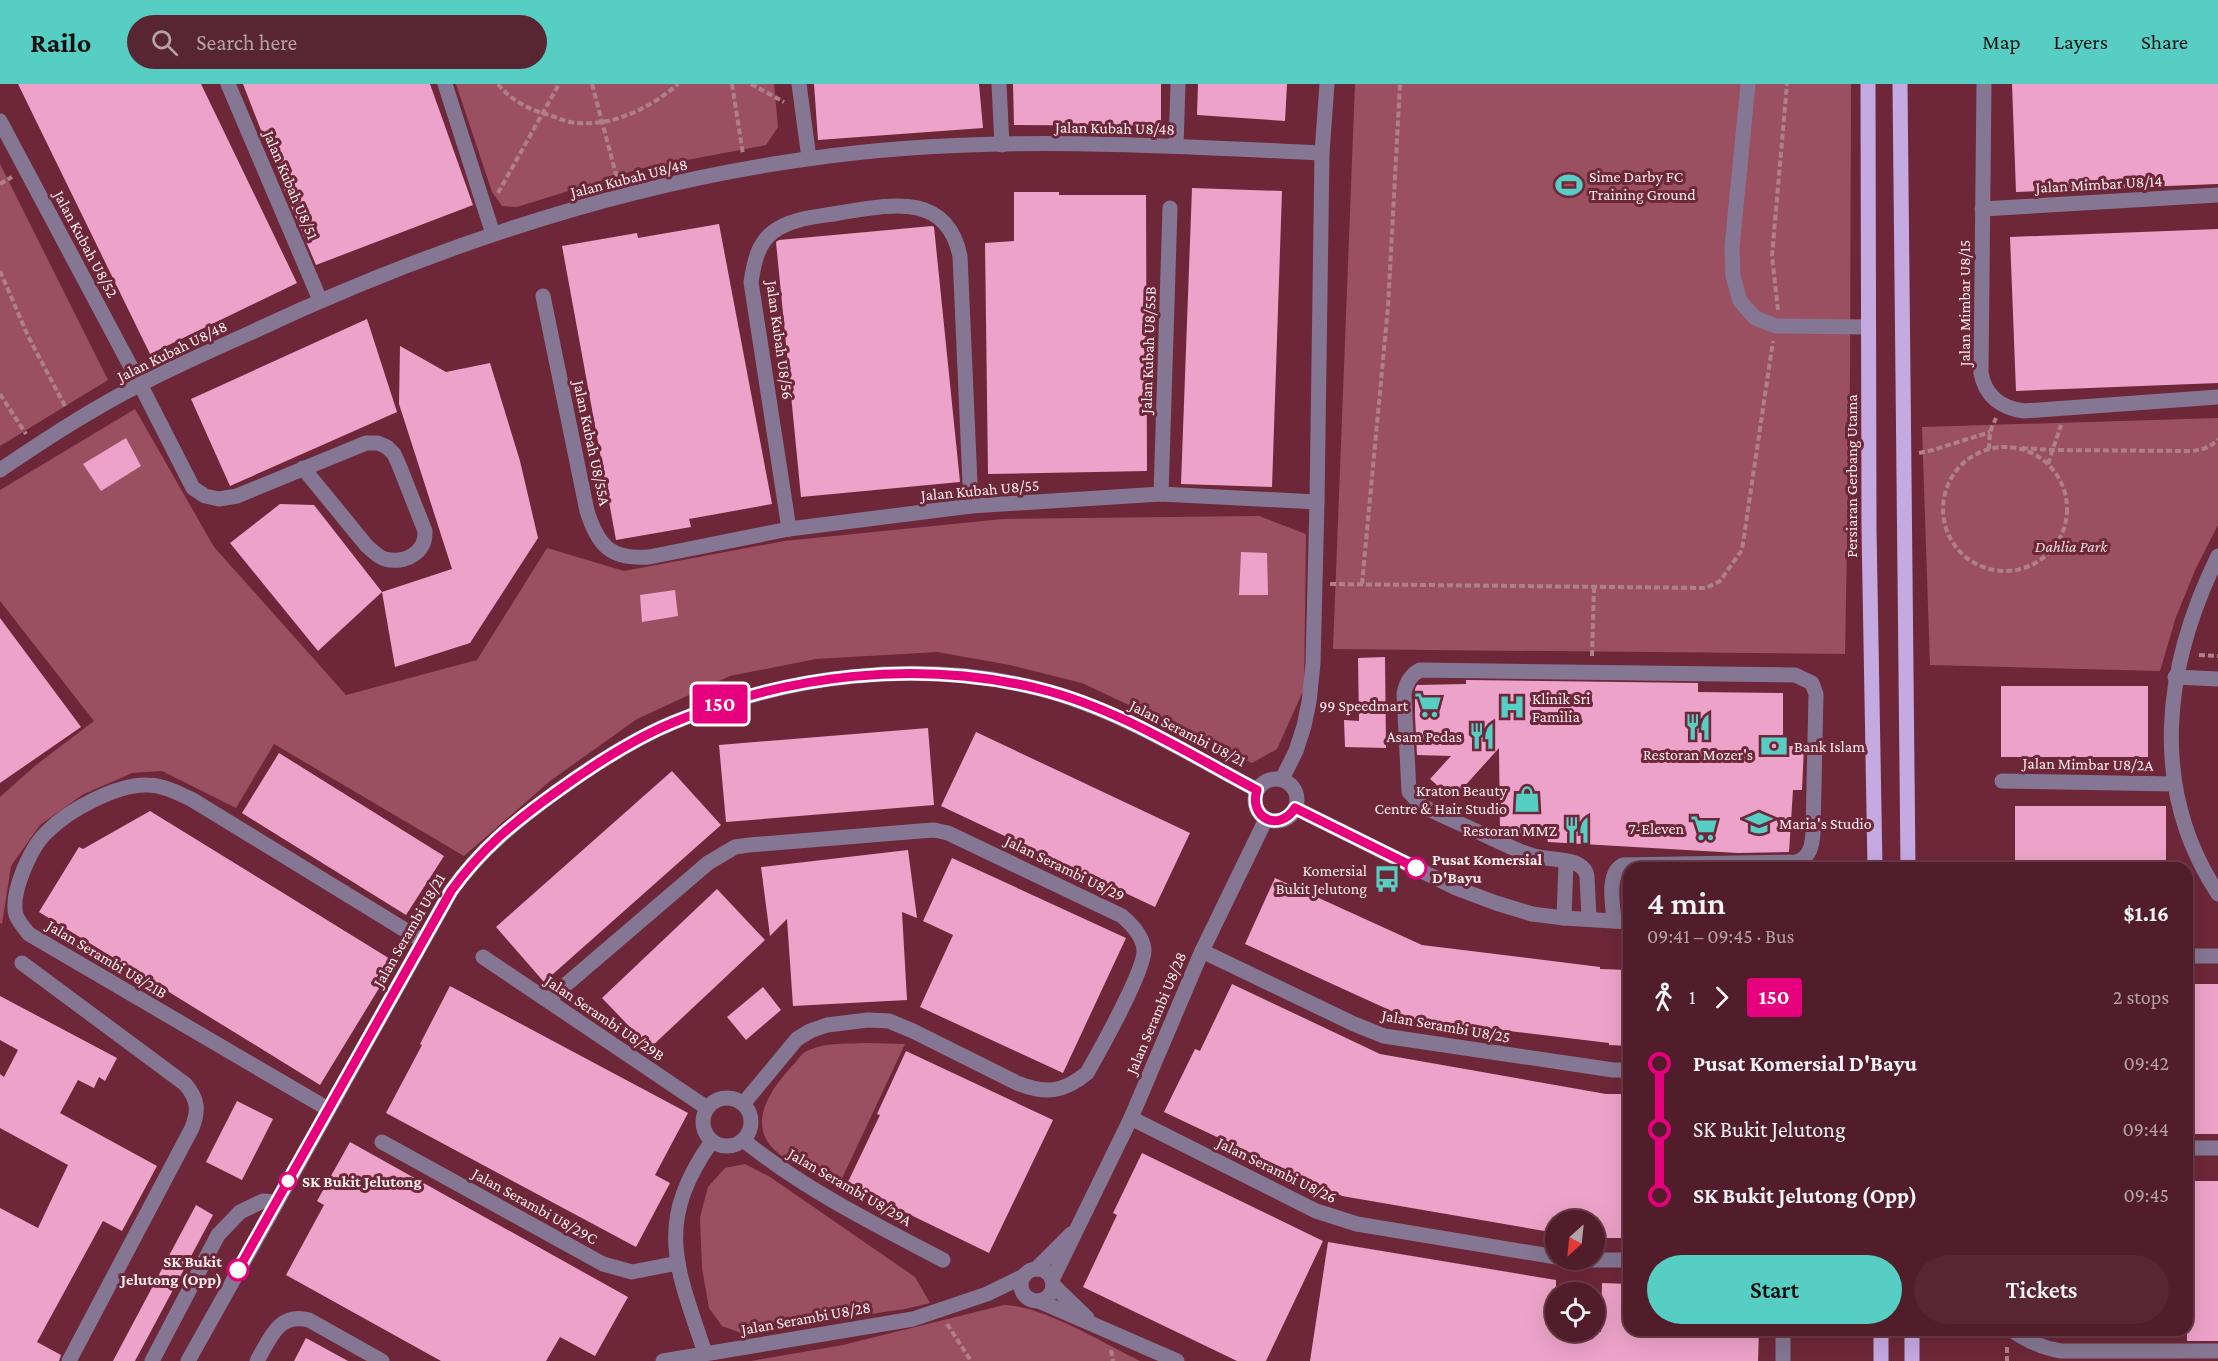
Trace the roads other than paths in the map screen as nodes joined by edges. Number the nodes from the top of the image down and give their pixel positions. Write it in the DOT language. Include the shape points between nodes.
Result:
graph roads {
  1 [pos="228,84"];
  2 [pos="445,84"];
  3 [pos="799,84"];
  4 [pos="999,84"];
  5 [pos="1178,84"];
  6 [pos="1327,84"];
  7 [pos="1748,84"];
  8 [pos="1868,84"];
  9 [pos="1900,84"];
  10 [pos="1984,84"];
  11 [pos="0,121"];
  12 [pos="1002,145"];
  13 [pos="1176,146"];
  14 [pos="1322,153"];
  15 [pos="809,158"];
  16 [pos="2218,195"];
  17 [pos="1170,208"];
  18 [pos="1982,209"];
  19 [pos="493,234"];
  20 [pos="543,296"];
  21 [pos="320,300"];
  22 [pos="1868,327"];
  23 [pos="140,384"];
  24 [pos="2218,397"];
  25 [pos="303,468"];
  26 [pos="0,470"];
  27 [pos="1161,494"];
  28 [pos="1317,502"];
  29 [pos="971,506"];
  30 [pos="789,529"];
  31 [pos="2218,556"];
  32 [pos="649,557"];
  33 [pos="2175,677"];
  34 [pos="2218,679"];
  35 [pos="1282,780"];
  36 [pos="2002,781"];
  37 [pos="2174,784"];
  38 [pos="1257,790"];
  39 [pos="1295,808"];
  40 [pos="1266,819"];
  41 [pos="1566,862"];
  42 [pos="1796,862"];
  43 [pos="1875,862"];
  44 [pos="1908,862"];
  45 [pos="1623,865"];
  46 [pos="2218,894"];
  47 [pos="1564,918"];
  48 [pos="1589,919"];
  49 [pos="1621,921"];
  50 [pos="423,941"];
  51 [pos="1202,951"];
  52 [pos="2193,956"];
  53 [pos="2218,956"];
  54 [pos="483,957"];
  55 [pos="22,963"];
  56 [pos="548,1000"];
  57 [pos="1623,1070"];
  58 [pos="744,1104"];
  59 [pos="706,1108"];
  60 [pos="328,1109"];
  61 [pos="1131,1118"];
  62 [pos="743,1140"];
  63 [pos="712,1141"];
  64 [pos="382,1142"];
  65 [pos="2193,1148"];
  66 [pos="2218,1148"];
  67 [pos="277,1202"];
  68 [pos="1081,1223"];
  69 [pos="1545,1255"];
  70 [pos="943,1260"];
  71 [pos="1605,1260"];
  72 [pos="1623,1260"];
  73 [pos="678,1263"];
  74 [pos="1037,1268"];
  75 [pos="1022,1277"];
  76 [pos="1053,1282"];
  77 [pos="987,1294"];
  78 [pos="1033,1299"];
  79 [pos="1093,1324"];
  80 [pos="1783,1336"];
  81 [pos="1881,1336"];
  82 [pos="1912,1336"];
  83 [pos="2020,1336"];
  84 [pos="2218,1351"];
  85 [pos="705,1353"];
  86 [pos="69,1361"];
  87 [pos="152,1361"];
  88 [pos="188,1361"];
  89 [pos="257,1361"];
  90 [pos="382,1361"];
  91 [pos="663,1361"];
  92 [pos="1177,1361"];
  93 [pos="1783,1361"];
  94 [pos="1881,1361"];
  95 [pos="1912,1361"];
  1 -- 21 [label="street, Jalan Kubah U8/51"];
  2 -- 19 [label="street"];
  3 -- 15 [label="street"];
  4 -- 12 [label="street"];
  5 -- 13 [label="street"];
  6 -- 14 [label="street"];
  7 -- 22 [label="street" via="1732,247 1733,276 1740,301 1755,318 1776,326"];
  8 -- 22 [label="main road, Persiaran Gerbang Utama"];
  9 -- 44 [label="main road"];
  10 -- 18 [label="street, Jalan Mimbar U8/15"];
  11 -- 23 [label="street, Jalan Kubah U8/52"];
  12 -- 13 [label="street, Jalan Kubah U8/48"];
  12 -- 15 [label="street, Jalan Kubah U8/48" via="940,146"];
  13 -- 14 [label="street, Jalan Kubah U8/48"];
  14 -- 28 [label="street"];
  15 -- 19 [label="street, Jalan Kubah U8/48" via="622,195"];
  16 -- 18 [label="street, Jalan Mimbar U8/14"];
  17 -- 27 [label="street, Jalan Kubah U8/55B"];
  18 -- 24 [label="street, Jalan Mimbar U8/15" via="1981,373 1994,400 2024,411"];
  19 -- 21 [label="street, Jalan Kubah U8/48"];
  20 -- 32 [label="street, Jalan Kubah U8/55A" via="593,530 615,554 631,559"];
  21 -- 23 [label="street, Jalan Kubah U8/48"];
  22 -- 43 [label="main road, Persiaran Gerbang Utama"];
  23 -- 25 [label="street, Jalan Kubah U8/52" via="184,474 193,489 205,496 237,496"];
  23 -- 26 [label="street, Jalan Kubah U8/48"];
  25 -- 25 [label="street, Jalan Kubah U8/52" via="366,442 387,447 399,465 425,531 423,548 394,560 375,554"];
  27 -- 28 [label="street, Jalan Kubah U8/55"];
  27 -- 29 [label="street, Jalan Kubah U8/55"];
  28 -- 35 [label="street" via="1309,702 1296,751"];
  29 -- 30 [label="street, Jalan Kubah U8/55"];
  29 -- 30 [label="street, Jalan Kubah U8/56" via="960,255 956,238 947,223 932,213 896,205 787,224 771,233 755,260 752,282"];
  30 -- 32 [label="street, Jalan Kubah U8/55"];
  31 -- 33 [label="street" via="2190,624"];
  33 -- 34 [label="street"];
  33 -- 37 [label="street"];
  35 -- 38 [label="street" via="1268,780"];
  35 -- 39 [label="street" via="1296,794"];
  36 -- 37 [label="street, Jalan Mimbar U8/2A"];
  37 -- 46 [label="street" via="2195,855"];
  38 -- 40 [label="street" via="1257,809"];
  38 -- 50 [label="street, Jalan Serambi U8/21" via="1126,721 1040,689 931,674 874,674 775,688 670,723 567,784 470,864"];
  39 -- 40 [label="street" via="1286,818"];
  39 -- 47 [label="street" via="1456,888 1523,911"];
  40 -- 51 [label="street, Jalan Serambi U8/28"];
  41 -- 42 [label="street" via="1518,851 1422,806 1412,797 1404,694 1409,679 1420,670 1795,675 1812,683 1816,694 1813,833 1808,855"];
  41 -- 47 [label="street"];
  41 -- 48 [label="street" via="1577,863 1586,871"];
  45 -- 49 [label="street" via="1613,876"];
  47 -- 48 [label="street"];
  48 -- 49 [label="street"];
  50 -- 60 [label="street, Jalan Serambi U8/21"];
  50 -- 60 [label="street, Jalan Serambi U8/21B" via="191,799 147,785 119,790 71,812 46,832 22,872 14,899 16,917 29,934"];
  51 -- 57 [label="street, Jalan Serambi U8/25" via="1384,1036"];
  51 -- 61 [label="street, Jalan Serambi U8/28"];
  52 -- 53 [label="street"];
  54 -- 56 [label="street, Jalan Serambi U8/29B"];
  55 -- 86 [label="street" via="185,1084 198,1105 192,1128"];
  56 -- 58 [label="street, Jalan Serambi U8/29" via="708,863 729,849 749,845 934,830 948,833 1122,916 1140,937 1144,948 1140,968 1087,1073 1075,1083 1047,1091 1033,1089 913,1031 889,1021 868,1020 827,1024 797,1039"];
  56 -- 59 [label="street, Jalan Serambi U8/29B"];
  58 -- 59 [label="street" via="724,1098"];
  58 -- 62 [label="street" via="751,1118"];
  59 -- 63 [label="street" via="704,1129"];
  60 -- 67 [label="street, Jalan Serambi U8/21"];
  61 -- 68 [label="street, Jalan Serambi U8/28"];
  61 -- 69 [label="street, Jalan Serambi U8/26" via="1336,1218"];
  62 -- 63 [label="street" via="731,1146"];
  62 -- 70 [label="street, Jalan Serambi U8/29A" via="813,1190"];
  63 -- 73 [label="street" via="695,1164 680,1201 675,1221"];
  64 -- 73 [label="street, Jalan Serambi U8/29C" via="603,1264 632,1272"];
  65 -- 66 [label="street"];
  67 -- 87 [label="street" via="263,1201 240,1212 224,1229"];
  67 -- 88 [label="street, Jalan Serambi U8/21"];
  68 -- 74 [label="street, Jalan Serambi U8/28"];
  68 -- 76 [label="street, Jalan Serambi U8/28"];
  71 -- 72 [label="street"];
  73 -- 85 [label="street"];
  74 -- 75 [label="street"];
  74 -- 76 [label="street" via="1047,1272"];
  75 -- 77 [label="street, Jalan Serambi U8/28"];
  75 -- 78 [label="street" via="1021,1288"];
  76 -- 78 [label="street" via="1051,1293"];
  76 -- 79 [label="street"];
  77 -- 78 [label="street, Jalan Serambi U8/28"];
  77 -- 85 [label="street, Jalan Serambi U8/28" via="913,1319"];
  78 -- 79 [label="street, Jalan Serambi U8/28"];
  79 -- 92 [label="street, Jalan Serambi U8/28"];
  80 -- 93 [label="street"];
  81 -- 94 [label="main road"];
  82 -- 95 [label="main road"];
  83 -- 84 [label="street" via="2061,1352"];
  85 -- 91 [label="street, Jalan Serambi U8/28"];
  89 -- 90 [label="street" via="276,1329 284,1321 300,1318"];
}
